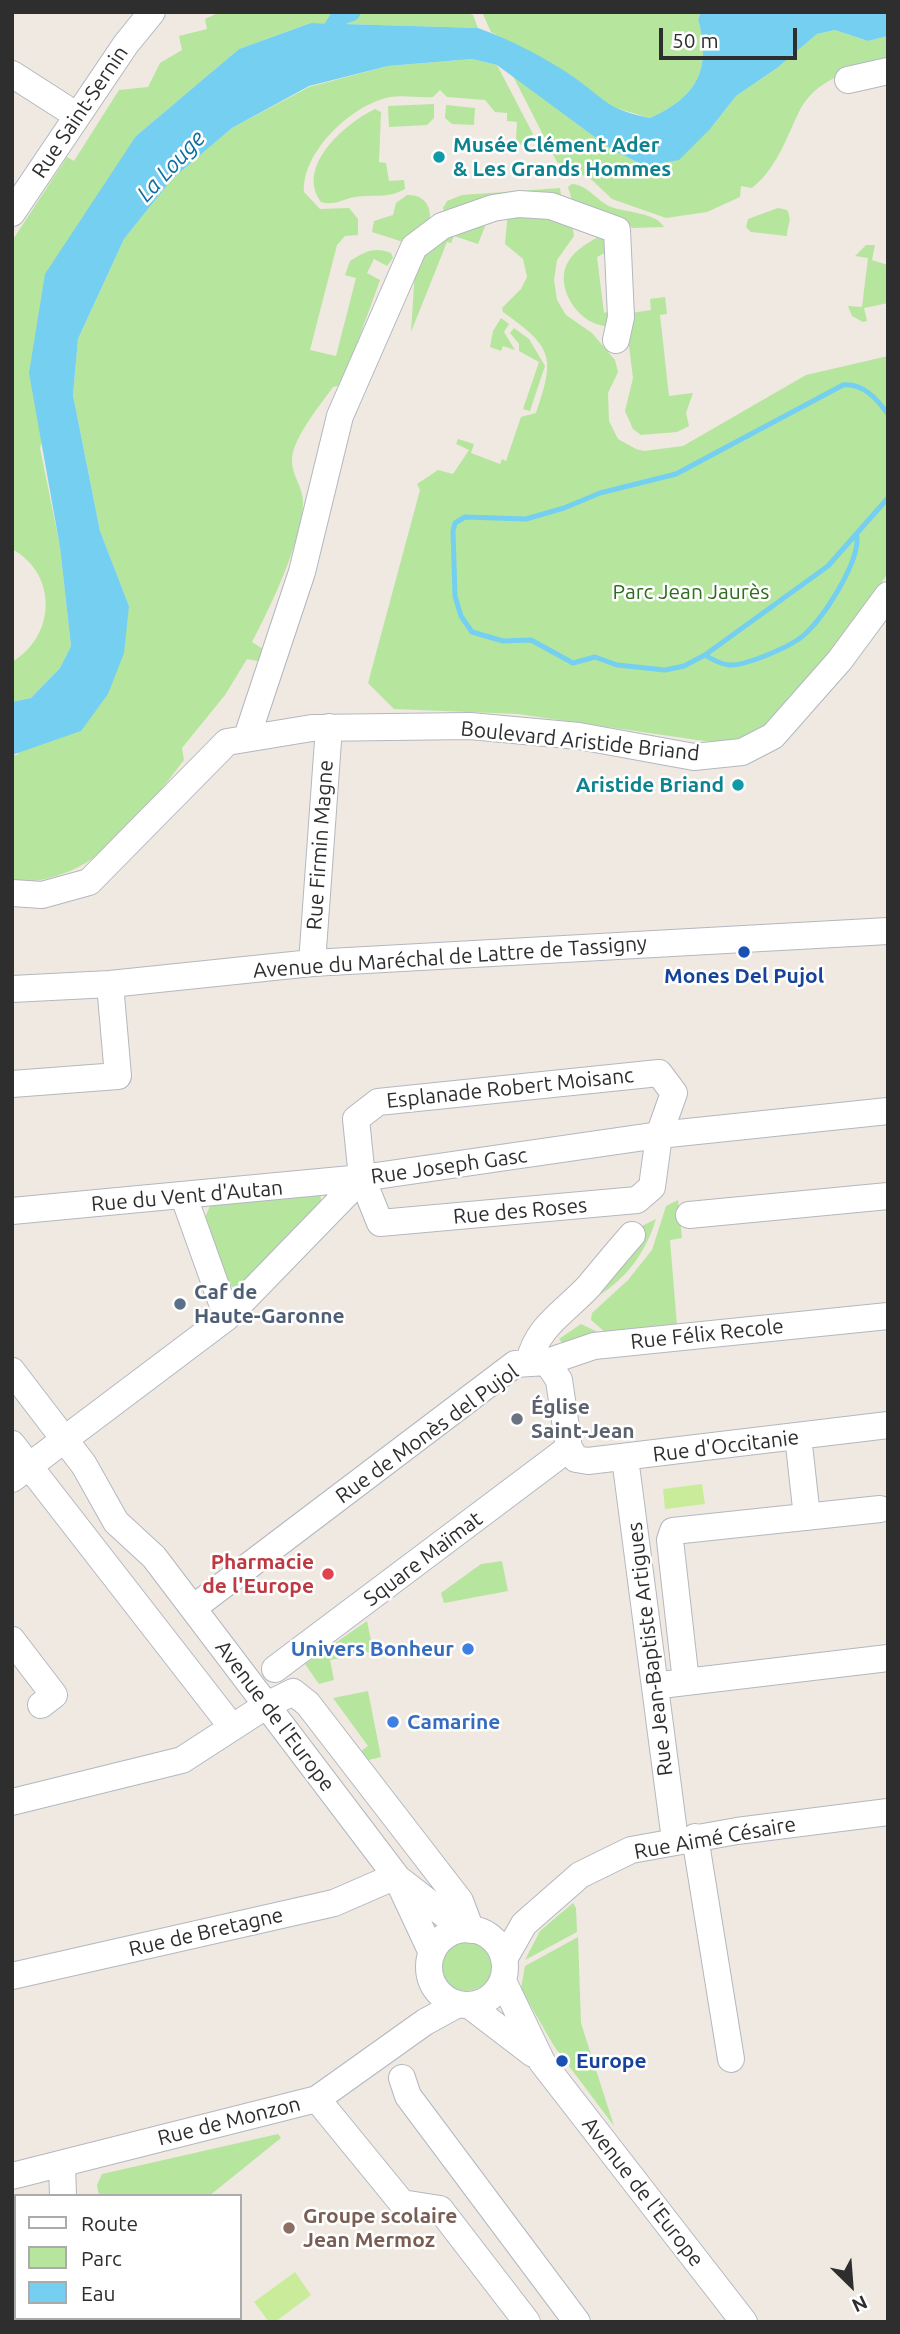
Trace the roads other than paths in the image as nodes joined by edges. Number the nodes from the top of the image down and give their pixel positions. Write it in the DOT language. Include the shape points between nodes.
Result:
graph roads {
  1 [pos="152,12"];
  2 [pos="888,71"];
  3 [pos="12,74"];
  4 [pos="848,80"];
  5 [pos="76,116"];
  6 [pos="12,214"];
  7 [pos="616,340"];
  8 [pos="888,596"];
  9 [pos="328,727"];
  10 [pos="247,737"];
  11 [pos="12,893"];
  12 [pos="888,931"];
  13 [pos="312,963"];
  14 [pos="110,984"];
  15 [pos="12,989"];
  16 [pos="12,1084"];
  17 [pos="888,1111"];
  18 [pos="659,1135"];
  19 [pos="362,1178"];
  20 [pos="888,1196"];
  21 [pos="184,1197"];
  22 [pos="12,1212"];
  23 [pos="689,1215"];
  24 [pos="632,1235"];
  25 [pos="888,1316"];
  26 [pos="228,1317"];
  27 [pos="538,1362"];
  28 [pos="12,1371"];
  29 [pos="888,1425"];
  30 [pos="798,1436"];
  31 [pos="64,1438"];
  32 [pos="12,1444"];
  33 [pos="569,1448"];
  34 [pos="625,1458"];
  35 [pos="21,1472"];
  36 [pos="880,1509"];
  37 [pos="807,1517"];
  38 [pos="193,1608"];
  39 [pos="12,1640"];
  40 [pos="888,1658"];
  41 [pos="275,1669"];
  42 [pos="687,1682"];
  43 [pos="653,1686"];
  44 [pos="41,1705"];
  45 [pos="267,1705"];
  46 [pos="232,1727"];
  47 [pos="12,1801"];
  48 [pos="888,1812"];
  49 [pos="685,1839"];
  50 [pos="396,1876"];
  51 [pos="524,1924"];
  52 [pos="473,1931"];
  53 [pos="432,1953"];
  54 [pos="504,1970"];
  55 [pos="12,1976"];
  56 [pos="456,2001"];
  57 [pos="730,2059"];
  58 [pos="542,2062"];
  59 [pos="402,2078"];
  60 [pos="317,2099"];
  61 [pos="62,2164"];
  62 [pos="12,2176"];
  63 [pos="63,2194"];
  64 [pos="527,2322"];
  65 [pos="577,2322"];
  66 [pos="744,2322"];
  1 -- 5 [label="street, Rue Saint-Sernin"];
  2 -- 4 [label="street"];
  3 -- 5 [label="street"];
  5 -- 6 [label="street, Rue Saint-Sernin"];
  7 -- 10 [label="street" via="621,317 617,230 551,206 519,204 442,226 414,247 340,416 302,572"];
  8 -- 9 [label="street, Boulevard Aristide Briand" via="773,736 742,752 694,757 579,736 470,726"];
  9 -- 10 [label="street, Boulevard Aristide Briand"];
  9 -- 13 [label="street, Rue Firmin Magne"];
  10 -- 11 [label="street, Boulevard Aristide Briand" via="227,742 89,882 42,895"];
  12 -- 13 [label="street, Avenue du Maréchal de Lattre de Tassigny"];
  13 -- 14 [label="street, Avenue du Maréchal de Lattre de Tassigny"];
  14 -- 15 [label="street, Avenue du Maréchal de Lattre de Tassigny"];
  14 -- 16 [label="street" via="118,1076"];
  17 -- 18 [label="street, Rue Joseph Gasc"];
  18 -- 19 [label="street, Rue Joseph Gasc"];
  18 -- 19 [label="street, Rue des Roses" via="652,1187 638,1200 380,1223"];
  18 -- 19 [label="street, Esplanade Robert Moisanc" via="674,1093 659,1073 377,1102 356,1119"];
  19 -- 21 [label="street, Rue du Vent d'Autan"];
  19 -- 26 [label="street, Rue Joseph Gasc"];
  20 -- 23 [label="street"];
  21 -- 22 [label="street, Rue du Vent d'Autan"];
  21 -- 26 [label="street"];
  24 -- 27 [label="street, Rue de Monès del Pujol" via="540,1332 533,1343"];
  25 -- 27 [label="street, Rue Félix Recole" via="594,1346"];
  26 -- 31 [label="street, Rue Joseph Gasc"];
  27 -- 33 [label="street" via="559,1380"];
  27 -- 38 [label="street, Rue de Monès del Pujol" via="515,1364"];
  28 -- 31 [label="street, Avenue de l'Europe"];
  29 -- 30 [label="street, Rue d'Occitanie"];
  30 -- 34 [label="street, Rue d'Occitanie"];
  30 -- 37 [label="street"];
  31 -- 35 [label="street, Rue Joseph Gasc"];
  31 -- 38 [label="street, Avenue de l'Europe" via="117,1522 154,1557"];
  32 -- 35 [label="street"];
  33 -- 34 [label="street, Rue d'Occitanie" via="576,1458 588,1461"];
  33 -- 41 [label="street, Square Maïmat"];
  34 -- 43 [label="street, Rue Jean-Baptiste Artigues"];
  35 -- 46 [label="street"];
  36 -- 37 [label="street"];
  37 -- 42 [label="street" via="673,1531 670,1540"];
  38 -- 45 [label="street, Avenue de l'Europe"];
  39 -- 44 [label="street" via="54,1695"];
  40 -- 42 [label="street"];
  42 -- 43 [label="street"];
  43 -- 49 [label="street, Rue Jean-Baptiste Artigues"];
  45 -- 46 [label="street"];
  45 -- 50 [label="street, Avenue de l'Europe"];
  45 -- 52 [label="street" via="293,1692 308,1704 460,1901"];
  46 -- 47 [label="street" via="182,1760"];
  48 -- 49 [label="street, Rue Aimé Césaire"];
  49 -- 51 [label="street, Rue Aimé Césaire" via="631,1850 580,1875"];
  49 -- 57 [label="street, Rue Jean-Baptiste Artigues"];
  50 -- 52 [label="street, Avenue de l'Europe"];
  50 -- 53 [label="street, Avenue de l'Europe"];
  50 -- 55 [label="street, Rue de Bretagne" via="334,1903"];
  51 -- 52 [label="street, Rue Aimé Césaire"];
  51 -- 54 [label="street, Rue Aimé Césaire"];
  52 -- 53 [label="street" via="445,1936"];
  52 -- 54 [label="street" via="500,1948"];
  53 -- 56 [label="street" via="429,1974"];
  54 -- 56 [label="street" via="490,1998"];
  54 -- 58 [label="street, Avenue de l'Europe" via="508,1997"];
  56 -- 58 [label="street, Avenue de l'Europe"];
  56 -- 60 [label="street, Rue de Monzon"];
  58 -- 66 [label="street, Avenue de l'Europe"];
  59 -- 65 [label="street" via="408,2096"];
  60 -- 61 [label="street, Rue de Monzon"];
  60 -- 64 [label="street" via="402,2203 440,2209"];
  61 -- 62 [label="street, Rue de Monzon"];
  61 -- 63 [label="street"];
}
